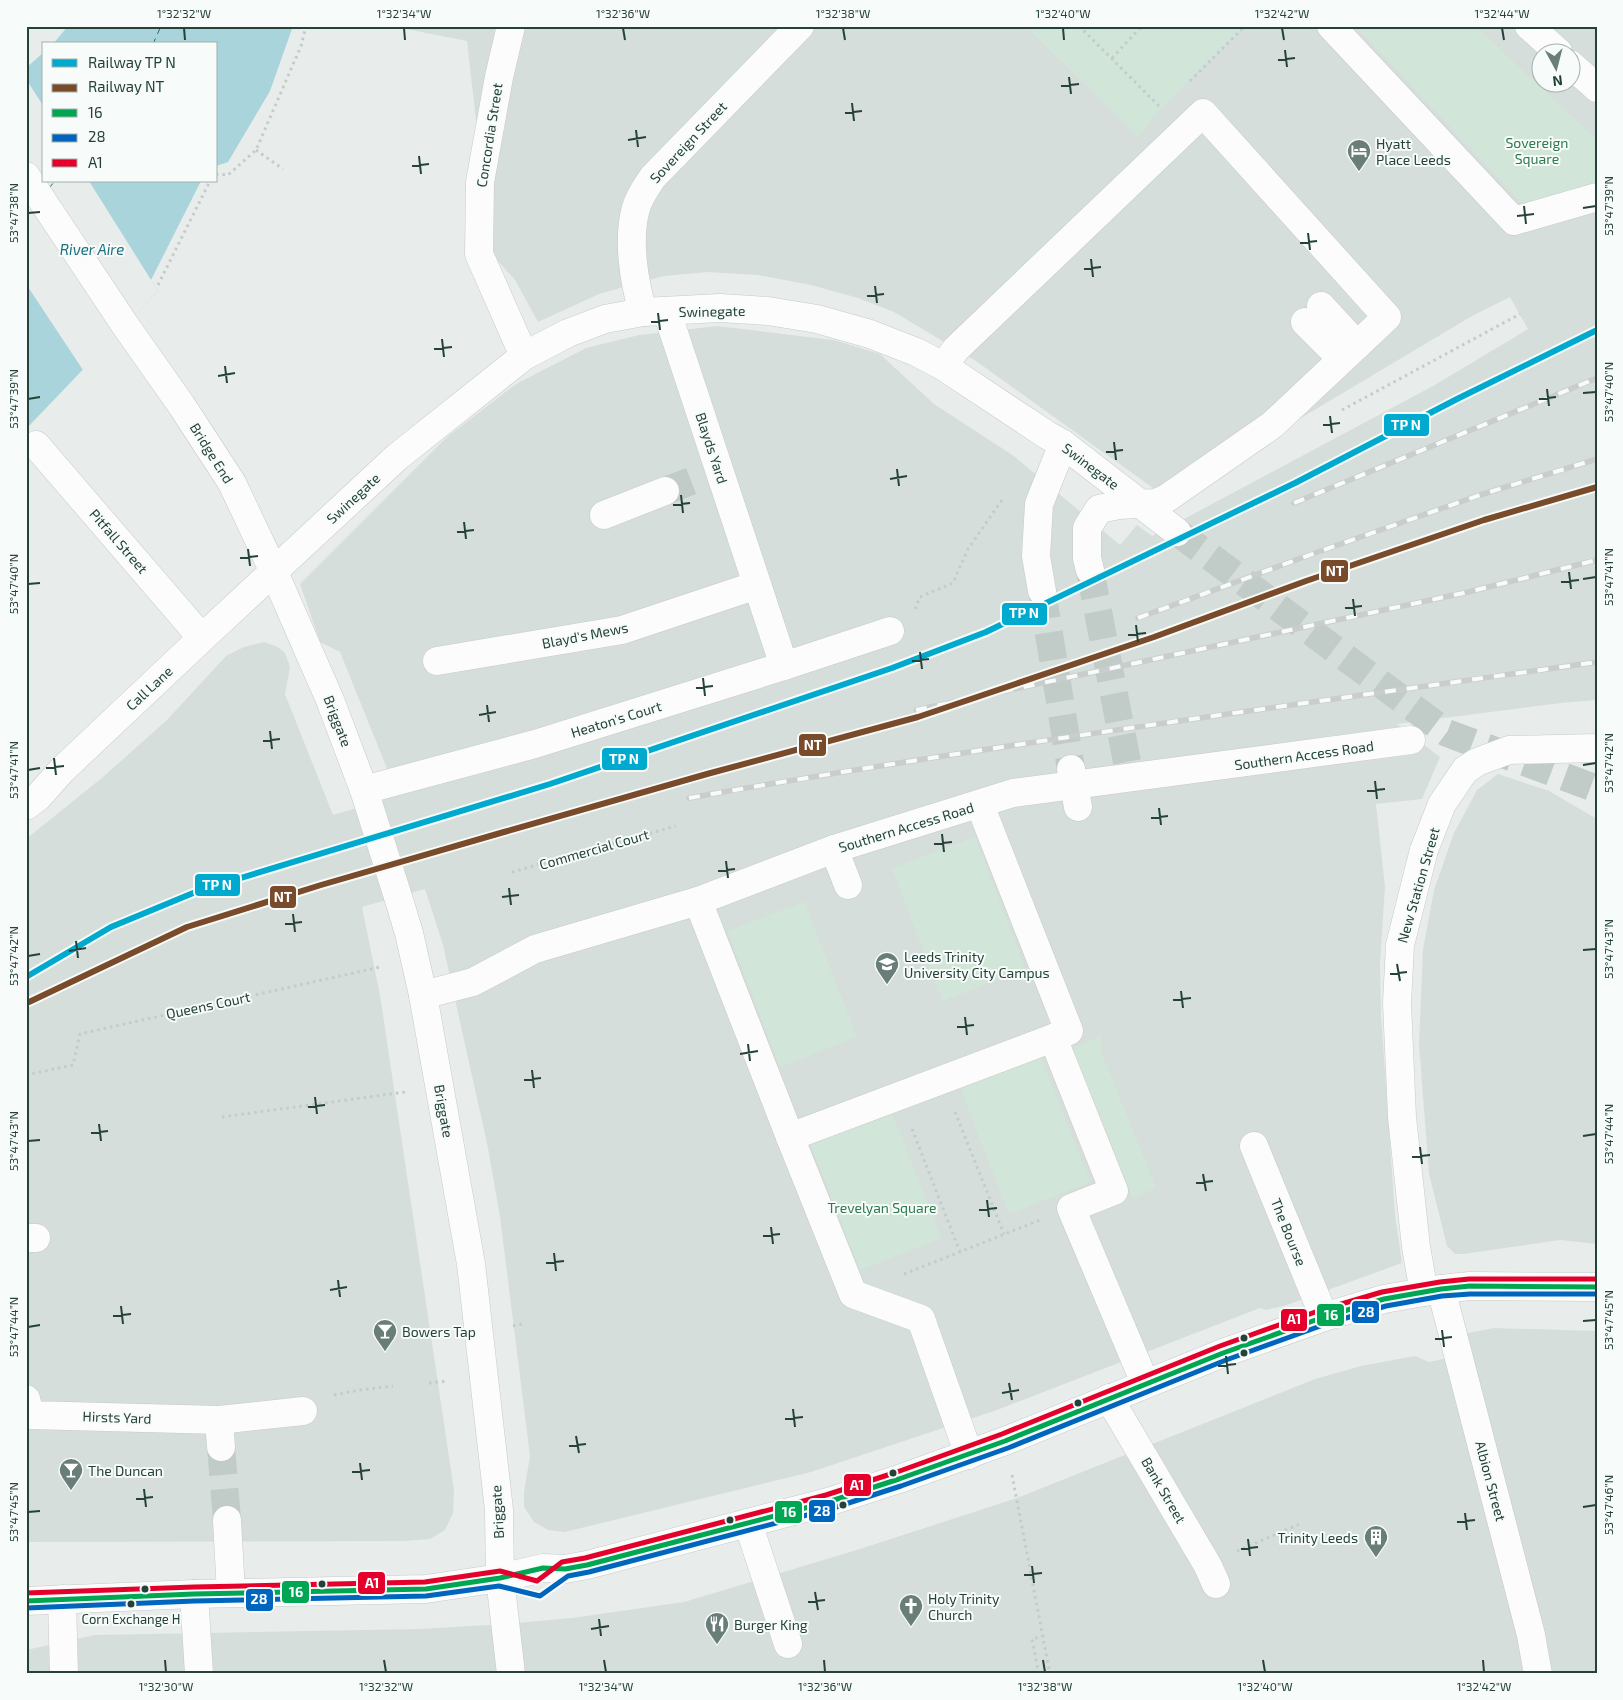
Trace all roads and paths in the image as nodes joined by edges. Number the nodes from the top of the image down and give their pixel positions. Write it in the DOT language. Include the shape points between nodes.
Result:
graph roads {
  1 [pos="306,26"];
  2 [pos="512,26"];
  3 [pos="800,26"];
  4 [pos="1079,26"];
  5 [pos="1142,26"];
  6 [pos="1331,26"];
  7 [pos="1530,26"];
  8 [pos="1547,42"];
  9 [pos="1112,58"];
  10 [pos="1580,73"];
  11 [pos="1597,88"];
  12 [pos="1184,131"];
  13 [pos="256,150"];
  14 [pos="282,169"];
  15 [pos="218,174"];
  16 [pos="26,176"];
  17 [pos="210,182"];
  18 [pos="1597,197"];
  19 [pos="158,285"];
  20 [pos="655,312"];
  21 [pos="1313,314"];
  22 [pos="1520,314"];
  23 [pos="1349,352"];
  24 [pos="524,356"];
  25 [pos="943,366"];
  26 [pos="1341,410"];
  27 [pos="1064,444"];
  28 [pos="36,445"];
  29 [pos="665,491"];
  30 [pos="1008,492"];
  31 [pos="604,515"];
  32 [pos="1163,515"];
  33 [pos="1090,570"];
  34 [pos="274,572"];
  35 [pos="757,585"];
  36 [pos="1042,591"];
  37 [pos="913,613"];
  38 [pos="890,631"];
  39 [pos="202,638"];
  40 [pos="438,661"];
  41 [pos="784,666"];
  42 [pos="1411,740"];
  43 [pos="1597,748"];
  44 [pos="364,790"];
  45 [pos="980,804"];
  46 [pos="26,806"];
  47 [pos="676,826"];
  48 [pos="834,849"];
  49 [pos="512,872"];
  50 [pos="848,885"];
  51 [pos="698,901"];
  52 [pos="415,959"];
  53 [pos="423,994"];
  54 [pos="1053,1038"];
  55 [pos="26,1074"];
  56 [pos="439,1088"];
  57 [pos="955,1111"];
  58 [pos="222,1117"];
  59 [pos="912,1128"];
  60 [pos="790,1137"];
  61 [pos="1254,1146"];
  62 [pos="1071,1208"];
  63 [pos="1004,1234"];
  64 [pos="960,1252"];
  65 [pos="1597,1287"];
  66 [pos="1433,1290"];
  67 [pos="853,1294"];
  68 [pos="1324,1318"];
  69 [pos="1145,1384"];
  70 [pos="393,1386"];
  71 [pos="1109,1398"];
  72 [pos="26,1399"];
  73 [pos="303,1411"];
  74 [pos="1005,1442"];
  75 [pos="969,1454"];
  76 [pos="227,1520"];
  77 [pos="1302,1522"];
  78 [pos="748,1523"];
  79 [pos="1212,1575"];
  80 [pos="500,1578"];
  81 [pos="231,1593"];
  82 [pos="194,1594"];
  83 [pos="62,1599"];
  84 [pos="26,1601"];
  85 [pos="1042,1636"];
  86 [pos="788,1644"];
  87 [pos="64,1674"];
  88 [pos="199,1674"];
  89 [pos="511,1674"];
  90 [pos="1039,1674"];
  91 [pos="1050,1674"];
  92 [pos="1538,1674"];
  1 -- 13 [label="path" via="301,46"];
  2 -- 24 [label="street, Concordia Street" via="480,182 479,254"];
  3 -- 20 [label="street, Sovereign Street" via="652,177 636,206 631,234 637,293"];
  4 -- 9 [label="path"];
  5 -- 9 [label="path"];
  6 -- 18 [label="street" via="1514,221"];
  7 -- 8 [label="street"];
  9 -- 12 [label="path"];
  10 -- 11 [label="street"];
  12 -- 23 [label="street" via="1203,113 1387,317"];
  12 -- 25 [label="street" via="956,349"];
  13 -- 14 [label="path"];
  13 -- 15 [label="path" via="228,175"];
  16 -- 34 [label="street, Bridge End" via="232,483"];
  17 -- 19 [label="path"];
  20 -- 24 [label="street, Swinegate" via="605,319"];
  20 -- 25 [label="street, Swinegate" via="720,308 817,319 870,334"];
  20 -- 35 [label="street, Blayds Yard" via="711,473"];
  21 -- 23 [label="street"];
  22 -- 26 [label="path"];
  23 -- 32 [label="street" via="1272,425"];
  24 -- 34 [label="street, Swinegate" via="397,457"];
  25 -- 27 [label="street, Swinegate"];
  27 -- 32 [label="street, Swinegate"];
  27 -- 36 [label="street" via="1039,504 1036,556"];
  28 -- 39 [label="street, Pitfall Street"];
  29 -- 31 [label="street"];
  30 -- 37 [label="path" via="968,550 953,583 920,598"];
  32 -- 33 [label="street" via="1119,505 1099,509 1087,528"];
  34 -- 39 [label="street, Call Lane"];
  34 -- 44 [label="street, Briggate" via="330,700"];
  35 -- 40 [label="street, Blayd's Mews" via="622,630"];
  35 -- 41 [label="street"];
  38 -- 41 [label="street, Heaton's Court"];
  39 -- 46 [label="street, Call Lane"];
  41 -- 44 [label="street, Heaton's Court" via="535,744"];
  42 -- 45 [label="street, Southern Access Road" via="1013,793"];
  43 -- 66 [label="street, New Station Street, bridge" via="1509,750 1477,762 1465,770 1442,804 1424,850 1400,945 1397,1002 1402,1117 1416,1247"];
  44 -- 52 [label="street, Briggate"];
  45 -- 48 [label="street, Southern Access Road"];
  45 -- 54 [label="street" via="1069,1032"];
  47 -- 49 [label="path, Commercial Court"];
  48 -- 50 [label="street"];
  48 -- 51 [label="street, Southern Access Road"];
  51 -- 53 [label="street, Southern Access Road" via="535,949 473,982"];
  51 -- 60 [label="street"];
  52 -- 53 [label="street, Briggate"];
  52 -- 55 [label="path, Queens Court" via="80,1034 74,1066"];
  53 -- 56 [label="street, Briggate"];
  54 -- 60 [label="street" via="918,1083"];
  54 -- 62 [label="street" via="1114,1191"];
  56 -- 58 [label="path"];
  56 -- 80 [label="street, Briggate" via="471,1264 499,1510"];
  57 -- 63 [label="path"];
  59 -- 64 [label="path"];
  60 -- 67 [label="street"];
  61 -- 68 [label="street, The Bourse"];
  62 -- 63 [label="path"];
  62 -- 69 [label="street"];
  63 -- 64 [label="path"];
  64 -- 67 [label="path"];
  65 -- 66 [label="street" via="1490,1286"];
  66 -- 68 [label="street" via="1384,1299"];
  66 -- 92 [label="street, Albion Street"];
  67 -- 75 [label="street" via="920,1319"];
  68 -- 69 [label="street"];
  69 -- 71 [label="street"];
  70 -- 73 [label="path" via="310,1400"];
  71 -- 74 [label="street"];
  71 -- 79 [label="street, Bank Street"];
  72 -- 73 [label="street, Hirsts Yard" via="30,1415 220,1434"];
  74 -- 75 [label="street"];
  74 -- 85 [label="path"];
  75 -- 78 [label="street" via="828,1502"];
  76 -- 81 [label="street"];
  77 -- 79 [label="path" via="1240,1550"];
  78 -- 80 [label="street" via="587,1565 565,1569 542,1568"];
  78 -- 86 [label="street"];
  80 -- 81 [label="street" via="426,1589"];
  80 -- 89 [label="street, Briggate"];
  81 -- 82 [label="street"];
  82 -- 83 [label="street"];
  82 -- 88 [label="street"];
  83 -- 84 [label="street"];
  83 -- 87 [label="street"];
  85 -- 90 [label="path" via="1032,1639"];
  85 -- 91 [label="path"];
}
